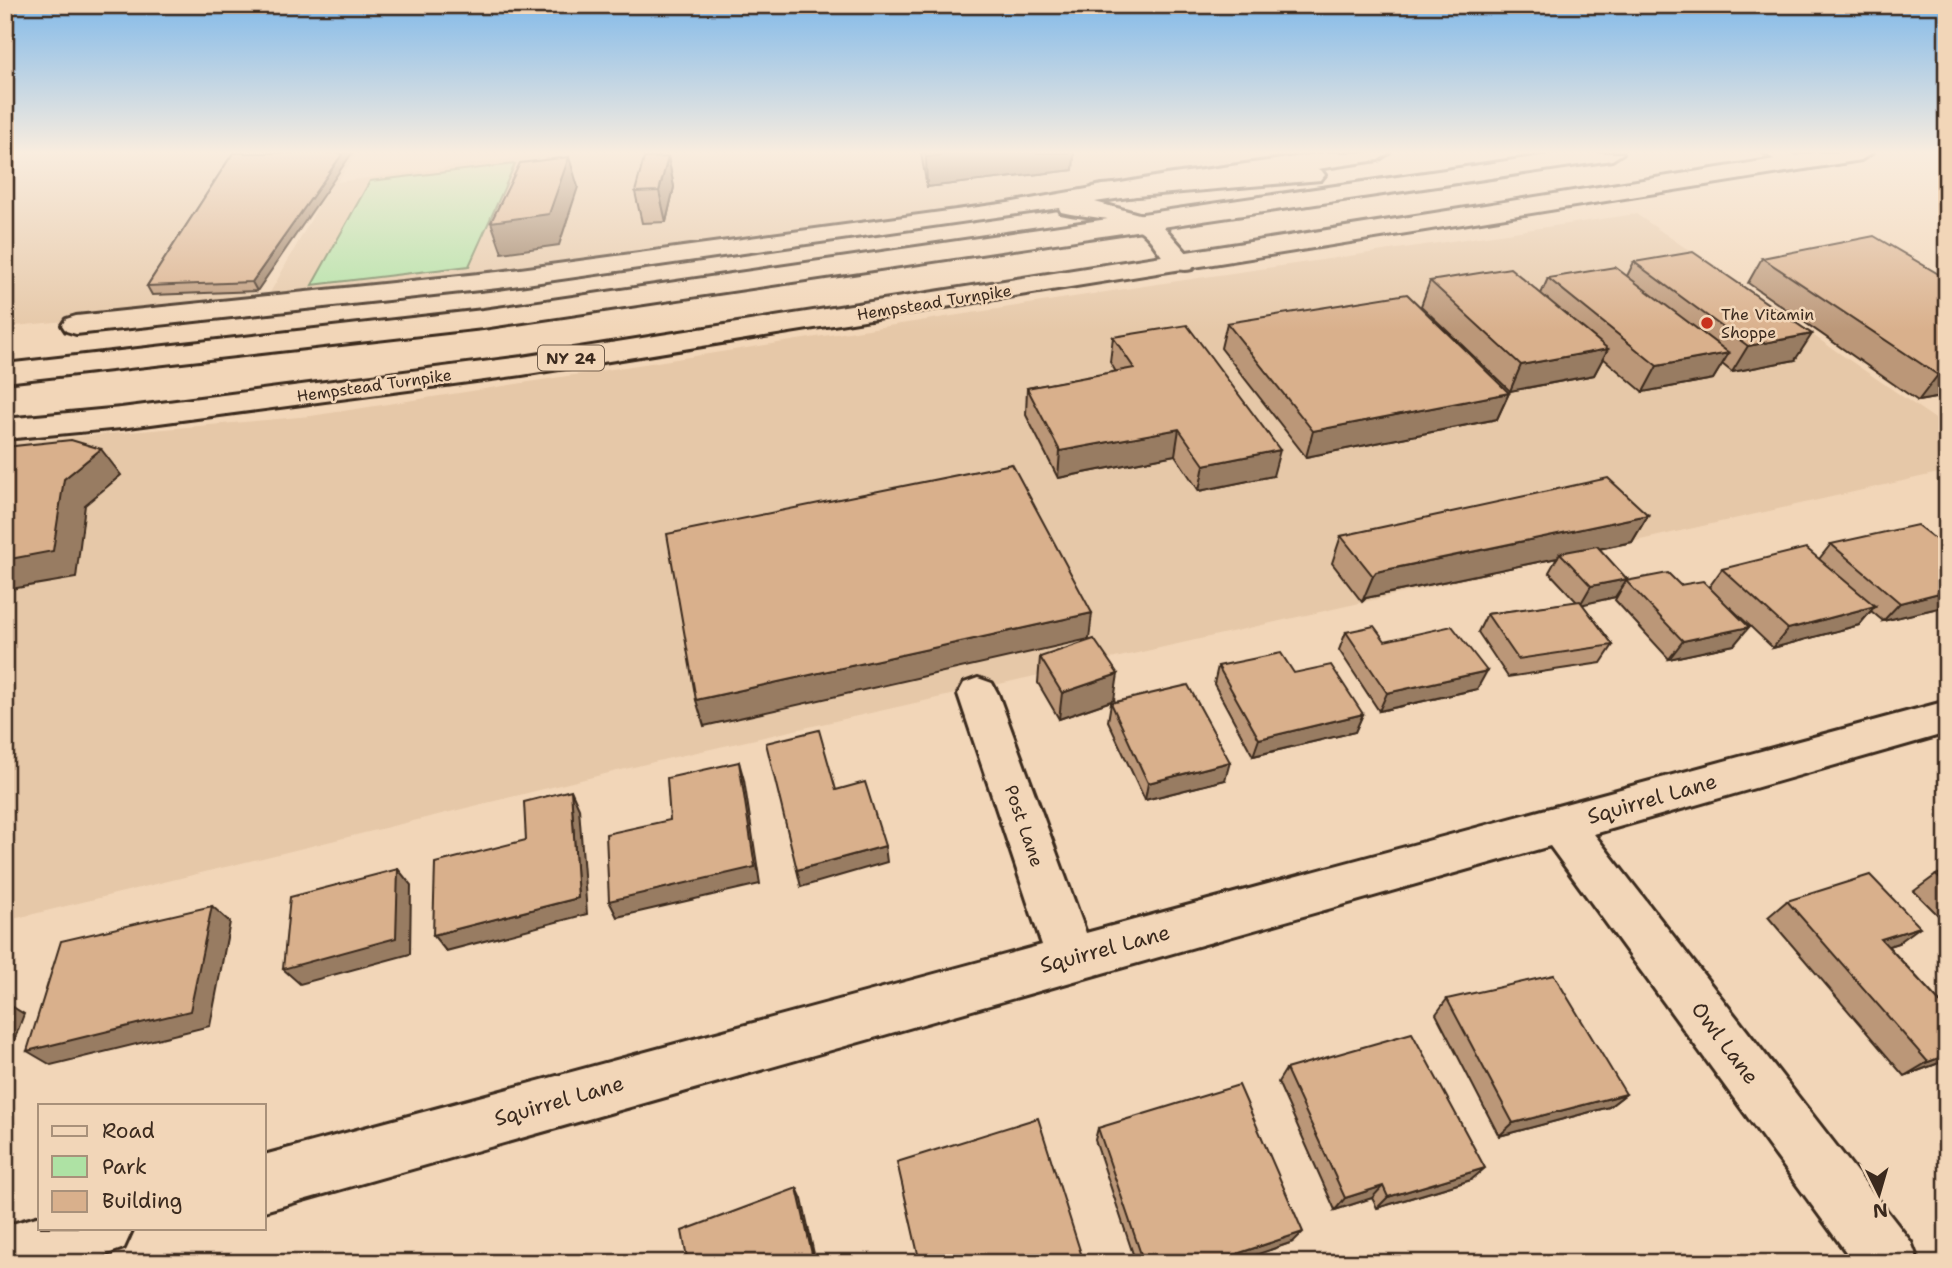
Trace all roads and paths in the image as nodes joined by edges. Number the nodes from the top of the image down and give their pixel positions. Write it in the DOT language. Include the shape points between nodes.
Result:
graph roads {
  1 [pos="986,212"];
  2 [pos="1101,212"];
  3 [pos="1225,212"];
  4 [pos="1473,212"];
  5 [pos="1148,224"];
  6 [pos="1183,263"];
  7 [pos="76,326"];
  8 [pos="5,373"];
  9 [pos="5,429"];
  10 [pos="978,694"];
  11 [pos="1947,717"];
  12 [pos="1560,824"];
  13 [pos="1071,958"];
  14 [pos="266,1182"];
  15 [pos="97,1230"];
  16 [pos="5,1255"];
  17 [pos="1890,1263"];
  1 -- 7 [label="main road" via="498,281"];
  2 -- 5 [label="main road"];
  3 -- 5 [label="main road"];
  4 -- 6 [label="main road, Hempstead Turnpike / NY 24"];
  5 -- 6 [label="main road"];
  5 -- 8 [label="main road" via="378,333"];
  6 -- 9 [label="main road, Hempstead Turnpike / NY 24" via="522,366"];
  10 -- 13 [label="main road, Post Lane"];
  11 -- 12 [label="main road, Squirrel Lane"];
  12 -- 13 [label="main road, Squirrel Lane"];
  12 -- 17 [label="main road, Owl Lane"];
  13 -- 14 [label="main road, Squirrel Lane"];
  15 -- 16 [label="main road"];
}
